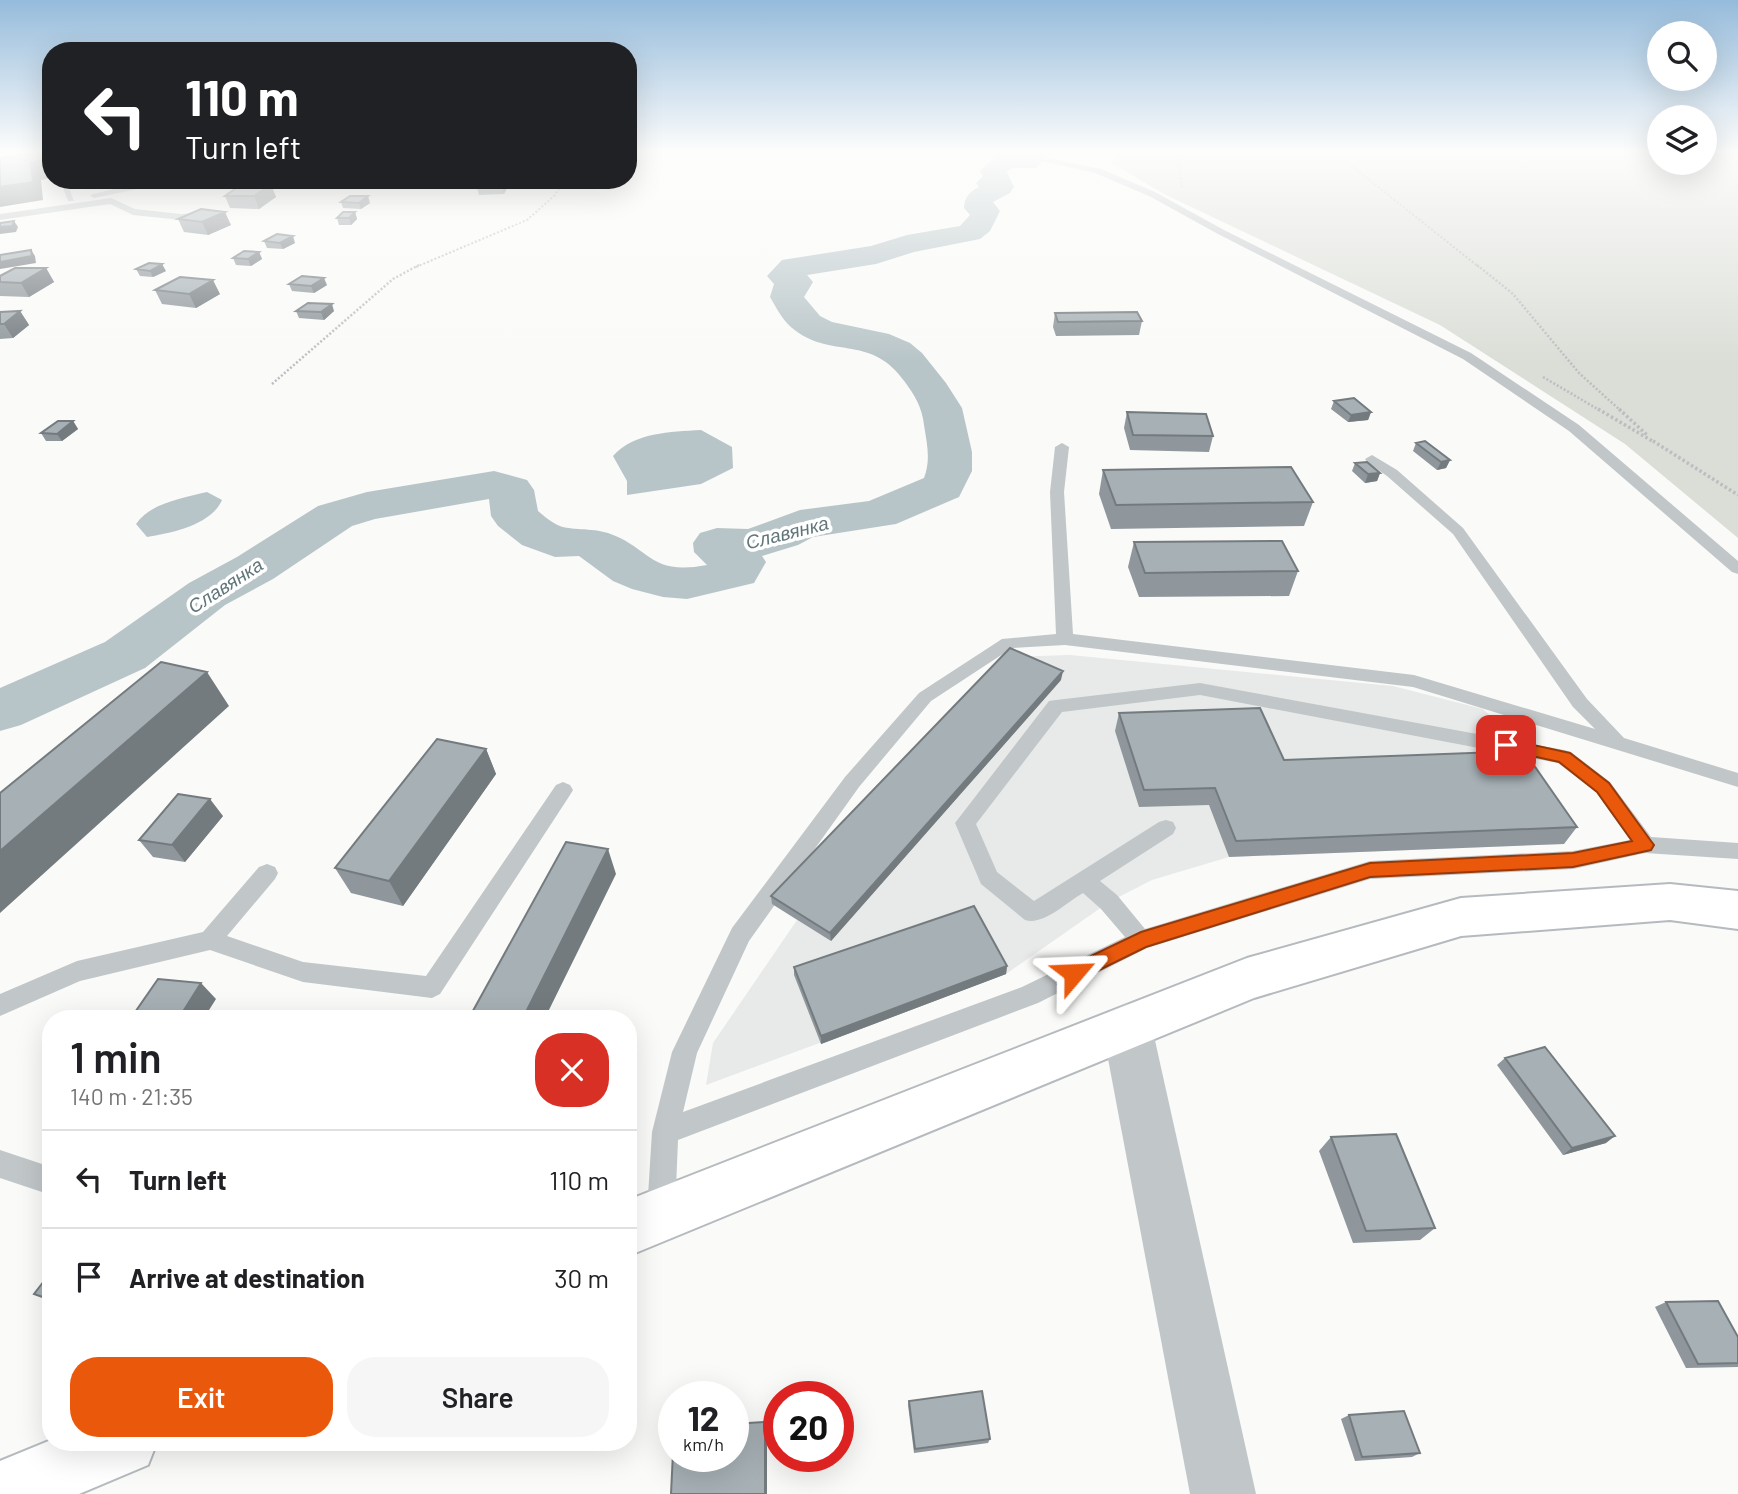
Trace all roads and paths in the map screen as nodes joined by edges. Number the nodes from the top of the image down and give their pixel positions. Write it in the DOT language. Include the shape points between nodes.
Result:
graph roads {
  1 [pos="523,222"];
  2 [pos="1202,222"];
  3 [pos="1421,222"];
  4 [pos="272,384"];
  5 [pos="1062,447"];
  6 [pos="1372,459"];
  7 [pos="1738,495"];
  8 [pos="1738,569"];
  9 [pos="1065,639"];
  10 [pos="1619,742"];
  11 [pos="1738,780"];
  12 [pos="563,790"];
  13 [pos="1166,828"];
  14 [pos="1645,845"];
  15 [pos="1738,851"];
  16 [pos="267,873"];
  17 [pos="1083,880"];
  18 [pos="1738,910"];
  19 [pos="210,940"];
  20 [pos="1141,940"];
  21 [pos="0,1005"];
  22 [pos="1127,1027"];
  23 [pos="665,1132"];
  24 [pos="0,1164"];
  25 [pos="42,1178"];
  26 [pos="645,1220"];
  27 [pos="103,1451"];
  28 [pos="0,1494"];
  29 [pos="1223,1494"];
  1 -- 4 [label="path" via="436,256 393,279"];
  2 -- 8 [label="lane" via="1467,356 1574,428"];
  3 -- 7 [label="path" via="1513,295 1579,373 1654,442"];
  5 -- 9 [label="lane" via="1057,492"];
  6 -- 10 [label="lane" via="1458,531 1580,703"];
  9 -- 10 [label="lane" via="1414,681"];
  9 -- 23 [label="lane" via="1008,643 925,697 852,782 740,935 685,1052"];
  10 -- 11 [label="lane"];
  12 -- 19 [label="lane" via="432,988 303,972"];
  13 -- 17 [label="lane"];
  14 -- 15 [label="lane"];
  14 -- 17 [label="lane" via="1603,787 1564,757 1200,689 1056,706 965,823 989,878 1033,913"];
  14 -- 20 [label="lane" via="1573,860 1370,870"];
  16 -- 19 [label="lane"];
  17 -- 20 [label="lane"];
  18 -- 22 [label="main road" via="1670,902 1461,917 1247,979"];
  19 -- 21 [label="lane" via="77,971"];
  20 -- 23 [label="lane" via="1030,995"];
  22 -- 26 [label="main road"];
  22 -- 29 [label="street"];
  23 -- 26 [label="lane"];
  24 -- 25 [label="lane"];
  27 -- 28 [label="main road"];
}
